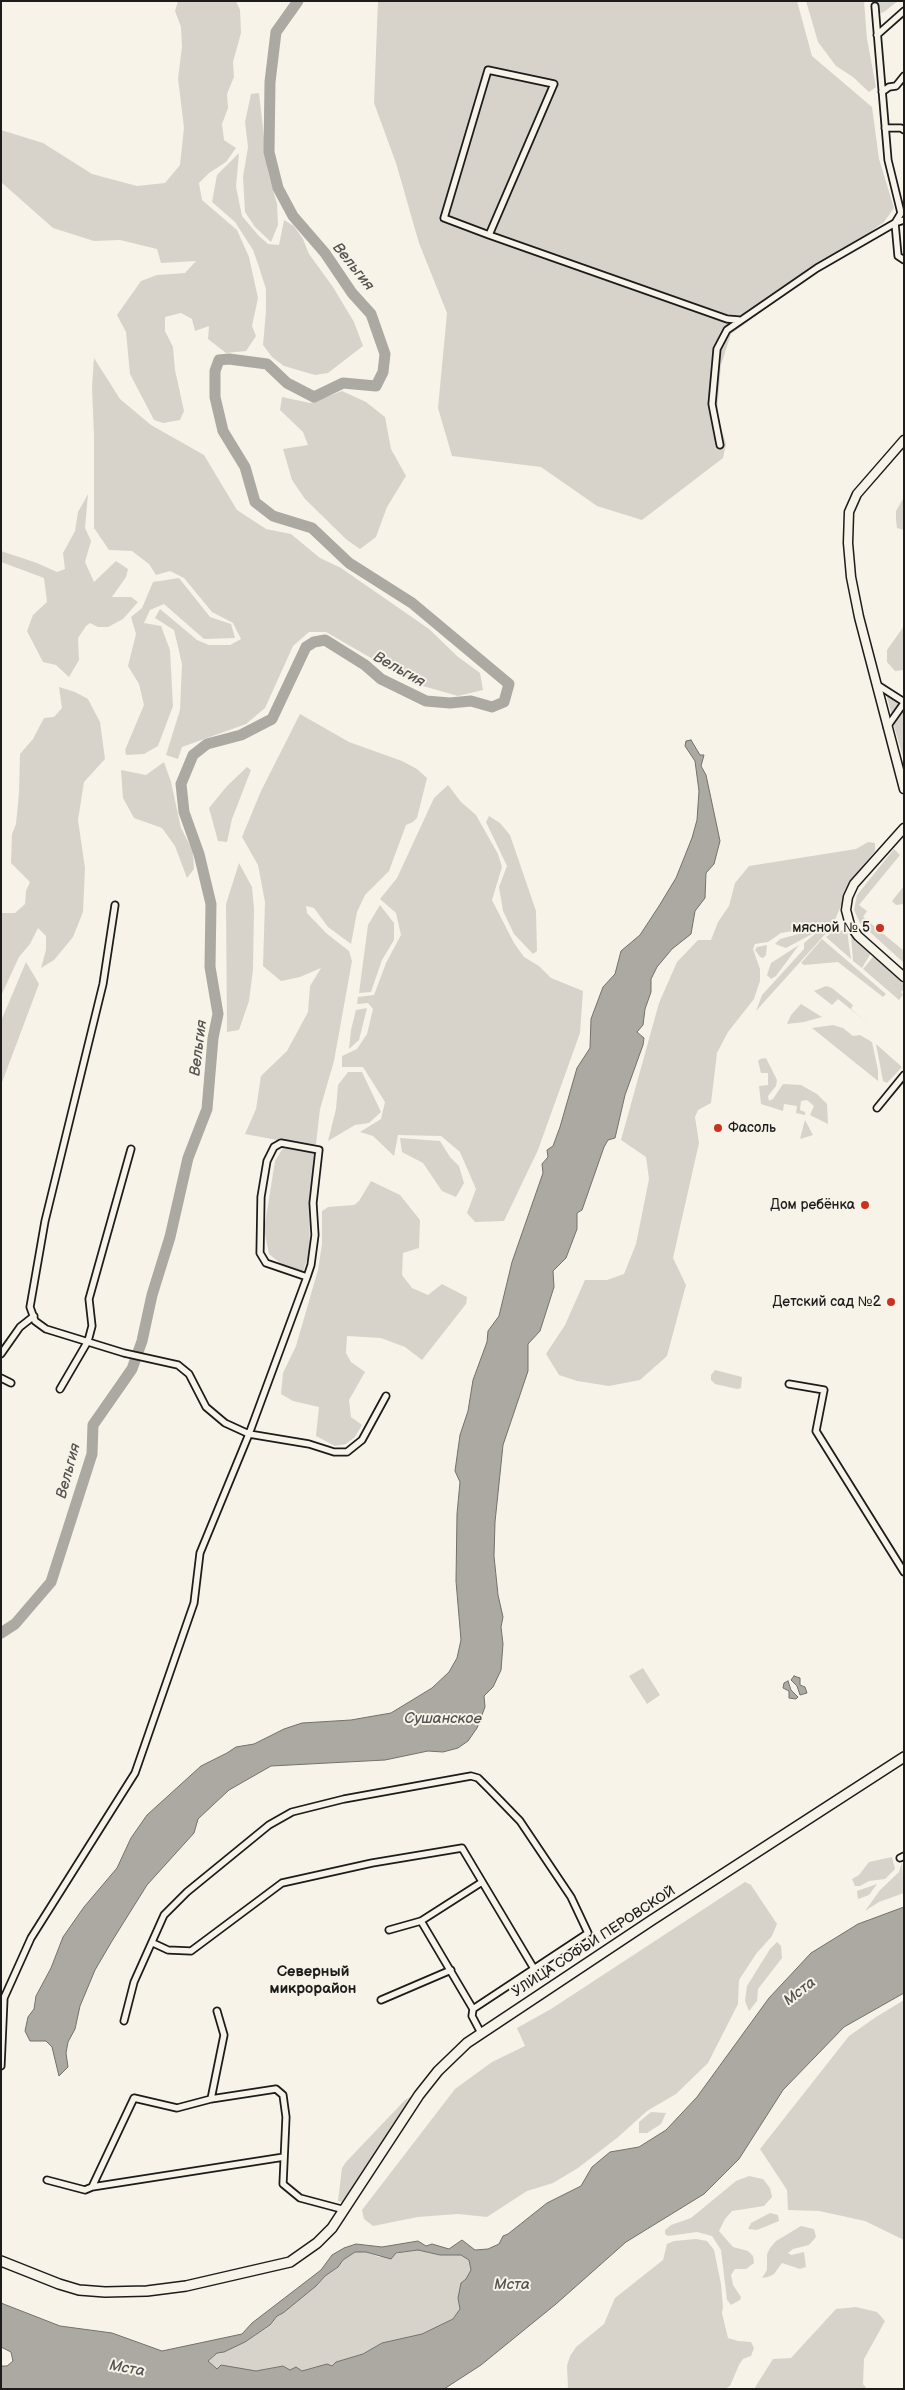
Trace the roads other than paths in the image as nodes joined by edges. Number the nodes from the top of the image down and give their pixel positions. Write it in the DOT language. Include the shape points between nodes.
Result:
graph roads {
  1 [pos="875,6"];
  2 [pos="904,12"];
  3 [pos="877,35"];
  4 [pos="904,76"];
  5 [pos="882,92"];
  6 [pos="885,128"];
  7 [pos="904,130"];
  8 [pos="902,214"];
  9 [pos="904,220"];
  10 [pos="895,223"];
  11 [pos="489,235"];
  12 [pos="904,260"];
  13 [pos="727,320"];
  14 [pos="739,320"];
  15 [pos="727,330"];
  16 [pos="904,440"];
  17 [pos="720,445"];
  18 [pos="876,684"];
  19 [pos="904,702"];
  20 [pos="887,727"];
  21 [pos="901,768"];
  22 [pos="904,788"];
  23 [pos="901,831"];
  24 [pos="115,905"];
  25 [pos="904,977"];
  26 [pos="904,1075"];
  27 [pos="877,1108"];
  28 [pos="131,1149"];
  29 [pos="307,1277"];
  30 [pos="34,1316"];
  31 [pos="88,1341"];
  32 [pos="1,1354"];
  33 [pos="1,1378"];
  34 [pos="11,1383"];
  35 [pos="789,1384"];
  36 [pos="60,1389"];
  37 [pos="386,1396"];
  38 [pos="249,1434"];
  39 [pos="904,1572"];
  40 [pos="904,1757"];
  41 [pos="482,1882"];
  42 [pos="421,1921"];
  43 [pos="390,1930"];
  44 [pos="153,1943"];
  45 [pos="533,1967"];
  46 [pos="451,1970"];
  47 [pos="381,2000"];
  48 [pos="473,2009"];
  49 [pos="217,2011"];
  50 [pos="124,2021"];
  51 [pos="481,2033"];
  52 [pos="1,2066"];
  53 [pos="210,2099"];
  54 [pos="284,2157"];
  55 [pos="47,2180"];
  56 [pos="92,2187"];
  57 [pos="347,2207"];
  58 [pos="1,2261"];
  1 -- 3 [label="street"];
  2 -- 3 [label="street"];
  3 -- 5 [label="street"];
  4 -- 5 [label="street" via="896,86"];
  5 -- 6 [label="street"];
  6 -- 7 [label="street"];
  6 -- 8 [label="street" via="888,160"];
  8 -- 10 [label="street"];
  9 -- 10 [label="street"];
  10 -- 12 [label="street" via="898,256"];
  10 -- 14 [label="street" via="817,268"];
  11 -- 11 [label="street" via="554,84 488,70 444,218"];
  11 -- 13 [label="street"];
  13 -- 14 [label="street"];
  13 -- 15 [label="street"];
  14 -- 15 [label="street"];
  15 -- 17 [label="street" via="717,349 712,404"];
  16 -- 18 [label="main road" via="857,494 849,512 851,577"];
  18 -- 19 [label="street"];
  18 -- 20 [label="main road"];
  19 -- 20 [label="street"];
  20 -- 21 [label="main road"];
  21 -- 22 [label="main road"];
  23 -- 25 [label="main road" via="854,884 846,910 850,925 858,936"];
  24 -- 30 [label="street" via="103,984 46,1221 30,1307"];
  26 -- 27 [label="street"];
  28 -- 31 [label="street" via="89,1299 92,1326"];
  29 -- 29 [label="street" via="312,1265 315,1235 313,1203 319,1150 281,1143 274,1147 268,1161 261,1197 260,1253 266,1264"];
  29 -- 38 [label="street"];
  30 -- 31 [label="street" via="35,1321 46,1329"];
  30 -- 32 [label="street" via="20,1327"];
  31 -- 36 [label="street" via="76,1367"];
  31 -- 38 [label="street" via="178,1365 190,1374 206,1407 225,1423"];
  33 -- 34 [label="street"];
  35 -- 39 [label="street" via="824,1390 816,1431"];
  37 -- 38 [label="street" via="362,1440 347,1452"];
  38 -- 52 [label="street" via="200,1553 194,1603 135,1773 31,1938 4,1998"];
  40 -- 51 [label="main road, УЛИЦА СОФЬИ ПЕРОВСКОЙ"];
  41 -- 42 [label="street"];
  41 -- 44 [label="street" via="462,1848 372,1863 280,1884 191,1951 168,1950"];
  41 -- 45 [label="street"];
  42 -- 43 [label="street"];
  42 -- 46 [label="street"];
  44 -- 45 [label="street" via="164,1915 187,1892 269,1825 292,1812 471,1776 478,1778 520,1822 571,1897 588,1933"];
  44 -- 50 [label="street" via="134,1982"];
  45 -- 48 [label="street"];
  46 -- 47 [label="street"];
  46 -- 48 [label="street"];
  48 -- 51 [label="street" via="472,2016"];
  49 -- 53 [label="street" via="224,2035"];
  51 -- 57 [label="main road, УЛИЦА СОФЬИ ПЕРОВСКОЙ" via="451,2058 419,2095"];
  53 -- 54 [label="street" via="276,2089 283,2095 286,2117"];
  53 -- 56 [label="street" via="177,2108 134,2098"];
  54 -- 56 [label="street"];
  54 -- 57 [label="street" via="283,2184 291,2192 300,2198"];
  55 -- 56 [label="street" via="85,2190"];
  57 -- 58 [label="main road, УЛИЦА СОФЬИ ПЕРОВСКОЙ" via="317,2243 290,2262 186,2286 139,2291 79,2290"];
}
